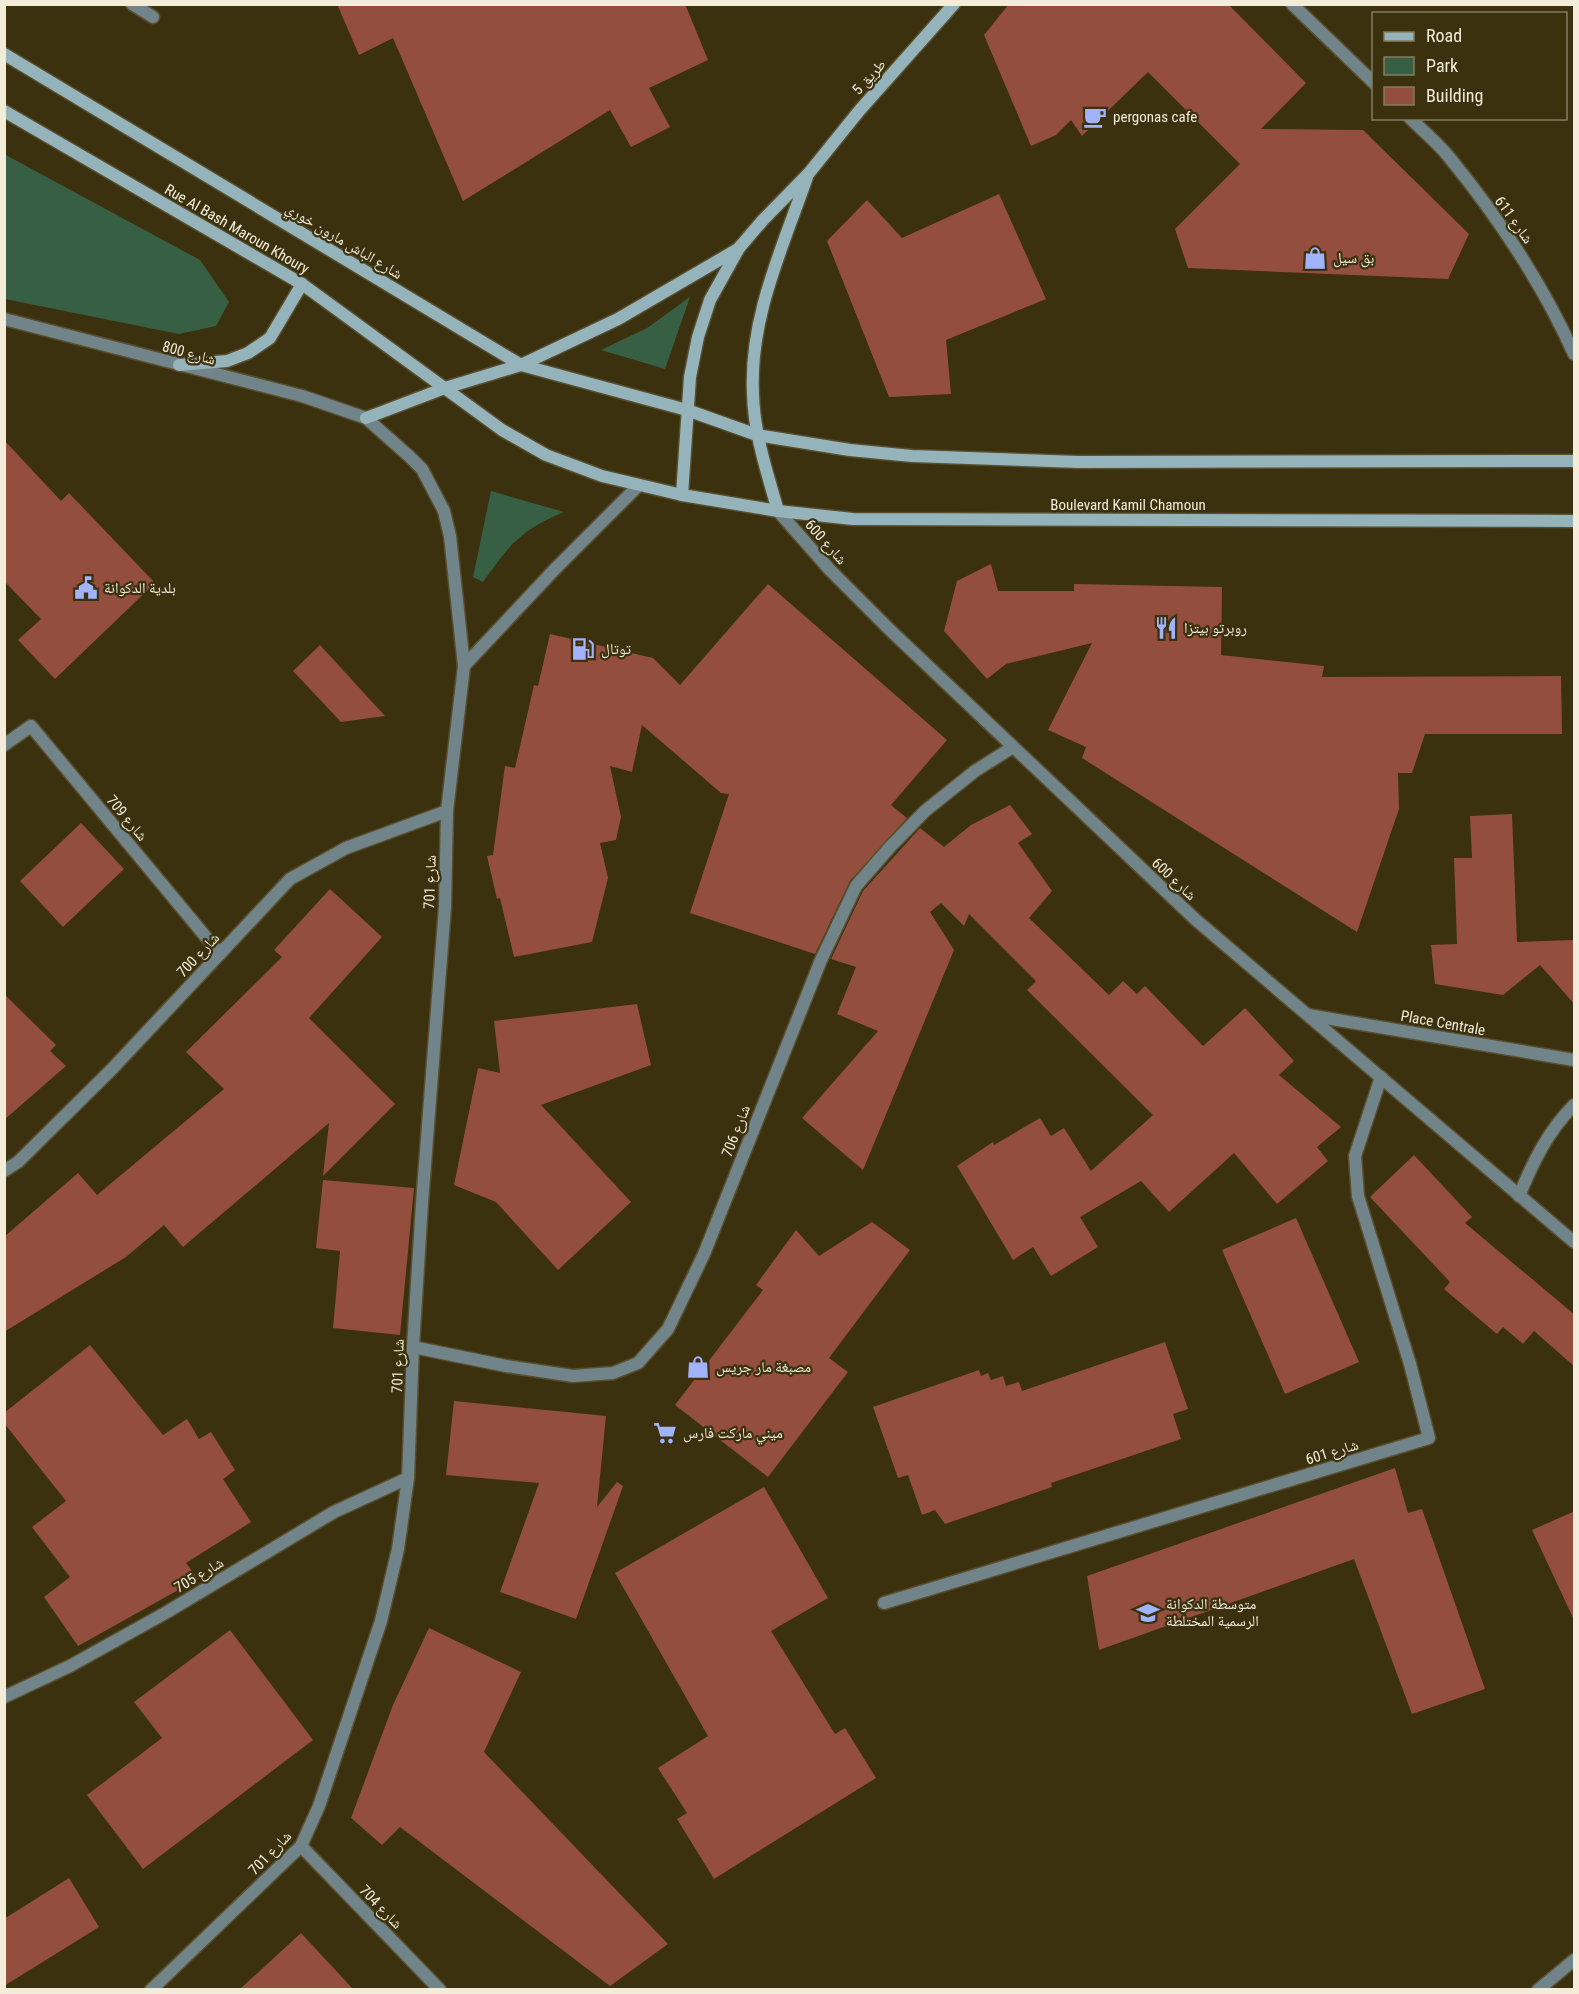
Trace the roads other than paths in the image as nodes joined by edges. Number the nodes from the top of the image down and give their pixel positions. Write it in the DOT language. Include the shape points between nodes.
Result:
graph roads {
  1 [pos="132,4"];
  2 [pos="954,4"];
  3 [pos="1292,4"];
  4 [pos="153,17"];
  5 [pos="4,54"];
  6 [pos="1372,81"];
  7 [pos="4,111"];
  8 [pos="1412,120"];
  9 [pos="809,173"];
  10 [pos="739,248"];
  11 [pos="302,284"];
  12 [pos="4,319"];
  13 [pos="1575,354"];
  14 [pos="179,365"];
  15 [pos="521,365"];
  16 [pos="445,388"];
  17 [pos="687,410"];
  18 [pos="366,418"];
  19 [pos="757,435"];
  20 [pos="1575,461"];
  21 [pos="639,485"];
  22 [pos="682,495"];
  23 [pos="778,511"];
  24 [pos="1575,521"];
  25 [pos="465,666"];
  26 [pos="4,745"];
  27 [pos="1013,747"];
  28 [pos="447,811"];
  29 [pos="220,954"];
  30 [pos="1307,1015"];
  31 [pos="1575,1060"];
  32 [pos="1381,1077"];
  33 [pos="1575,1105"];
  34 [pos="4,1171"];
  35 [pos="1519,1196"];
  36 [pos="1575,1242"];
  37 [pos="413,1347"];
  38 [pos="408,1478"];
  39 [pos="884,1603"];
  40 [pos="4,1697"];
  41 [pos="301,1846"];
  42 [pos="1575,1960"];
  43 [pos="151,1989"];
  44 [pos="440,1989"];
  45 [pos="1538,1989"];
  1 -- 4 [label="street"];
  2 -- 9 [label="main road, طريق 5"];
  3 -- 6 [label="street"];
  5 -- 15 [label="main road, شارع الباش مارون خوري"];
  7 -- 11 [label="main road, Rue Al Bash Maroun Khoury"];
  8 -- 13 [label="street, شارع 611" via="1448,155 1519,253 1556,313"];
  9 -- 10 [label="main road"];
  9 -- 19 [label="main road" via="758,325 753,394"];
  10 -- 15 [label="main road" via="618,319"];
  10 -- 17 [label="main road" via="710,300 698,337"];
  11 -- 14 [label="main road" via="270,338 248,353 227,361"];
  11 -- 16 [label="main road, Rue Al Bash Maroun Khoury"];
  12 -- 14 [label="street, 800 شارع"];
  14 -- 18 [label="street, 800 شارع" via="302,396"];
  15 -- 16 [label="main road"];
  15 -- 17 [label="main road, شارع الباش مارون خوري"];
  16 -- 18 [label="main road"];
  16 -- 21 [label="main road, Rue Al Bash Maroun Khoury" via="502,430 546,455"];
  17 -- 19 [label="main road"];
  17 -- 22 [label="main road"];
  18 -- 25 [label="street, شارع 701" via="422,470 444,511"];
  19 -- 20 [label="main road" via="912,456 1078,462"];
  19 -- 23 [label="main road"];
  21 -- 22 [label="main road, Boulevard Kamil Chamoun"];
  21 -- 25 [label="street"];
  22 -- 23 [label="main road, Boulevard Kamil Chamoun"];
  23 -- 24 [label="main road, Boulevard Kamil Chamoun" via="864,519"];
  23 -- 27 [label="street, شارع 600" via="890,630"];
  25 -- 28 [label="street, شارع 701"];
  26 -- 29 [label="street, شارع 709" via="31,726"];
  27 -- 30 [label="street, شارع 600" via="1196,920"];
  27 -- 37 [label="street, شارع 706" via="925,811 856,886 821,960 704,1254 668,1329 638,1363 613,1373 573,1376"];
  28 -- 29 [label="street, شارع 700" via="346,848 290,879"];
  28 -- 37 [label="street, شارع 701" via="445,907"];
  29 -- 34 [label="street, شارع 700" via="112,1069 18,1162"];
  30 -- 31 [label="street, Place Centrale"];
  30 -- 32 [label="street, شارع 600"];
  32 -- 35 [label="street, شارع 600"];
  32 -- 39 [label="street, شارع 601" via="1355,1156 1358,1196 1429,1438"];
  33 -- 35 [label="street" via="1547,1137"];
  35 -- 36 [label="street, شارع 600"];
  37 -- 38 [label="street, شارع 701"];
  38 -- 40 [label="street, شارع 705" via="334,1512 167,1612 70,1666"];
  38 -- 41 [label="street, شارع 701" via="398,1549 381,1621 319,1806"];
  41 -- 43 [label="street, شارع 701"];
  41 -- 44 [label="street, شارع 704"];
  42 -- 45 [label="street"];
}
